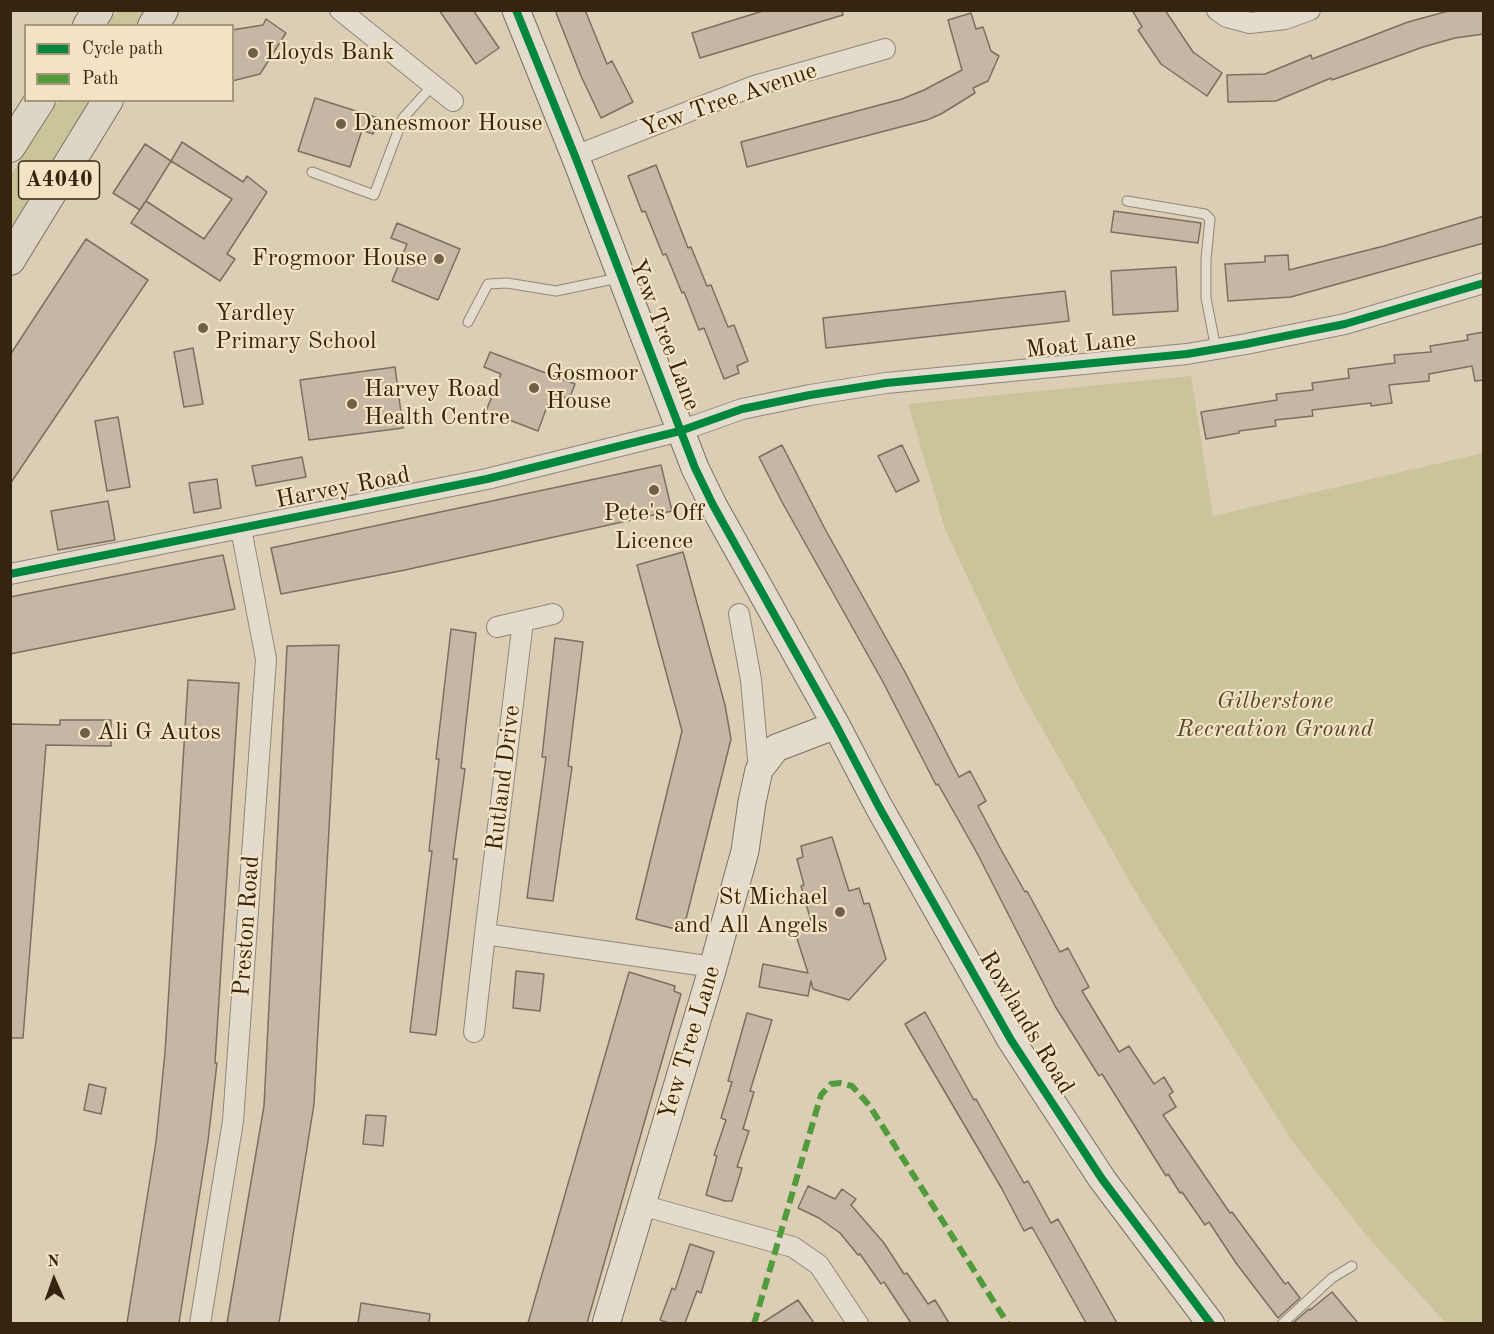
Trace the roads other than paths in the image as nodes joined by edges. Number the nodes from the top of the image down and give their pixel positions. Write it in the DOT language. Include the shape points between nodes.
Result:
graph roads {
  1 [pos="98,10"];
  2 [pos="163,10"];
  3 [pos="340,10"];
  4 [pos="516,10"];
  5 [pos="1217,10"];
  6 [pos="1310,10"];
  7 [pos="89,24"];
  8 [pos="154,24"];
  9 [pos="885,49"];
  10 [pos="433,85"];
  11 [pos="453,101"];
  12 [pos="39,102"];
  13 [pos="107,102"];
  14 [pos="10,147"];
  15 [pos="575,156"];
  16 [pos="312,172"];
  17 [pos="1127,201"];
  18 [pos="10,260"];
  19 [pos="620,277"];
  20 [pos="1484,283"];
  21 [pos="468,322"];
  22 [pos="1216,349"];
  23 [pos="680,431"];
  24 [pos="242,529"];
  25 [pos="10,574"];
  26 [pos="554,614"];
  27 [pos="739,614"];
  28 [pos="523,621"];
  29 [pos="497,627"];
  30 [pos="836,725"];
  31 [pos="759,770"];
  32 [pos="485,934"];
  33 [pos="713,967"];
  34 [pos="474,1032"];
  35 [pos="641,1205"];
  36 [pos="1352,1266"];
  37 [pos="200,1323"];
  38 [pos="606,1323"];
  39 [pos="858,1323"];
  40 [pos="1211,1323"];
  41 [pos="1282,1323"];
  1 -- 7 [label="main road"];
  2 -- 8 [label="main road"];
  3 -- 10 [label="street"];
  4 -- 15 [label="street, Yew Tree Lane"];
  5 -- 6 [label="street" via="1250,23 1285,19"];
  9 -- 15 [label="street, Yew Tree Avenue" via="754,86"];
  10 -- 11 [label="street"];
  10 -- 16 [label="lane" via="403,118 374,195"];
  12 -- 14 [label="main road, A4040"];
  13 -- 18 [label="main road, A4040"];
  15 -- 19 [label="street, Yew Tree Lane"];
  17 -- 22 [label="lane" via="1205,214 1210,219 1206,298"];
  19 -- 21 [label="lane" via="556,291 488,284"];
  19 -- 23 [label="street, Yew Tree Lane"];
  20 -- 22 [label="street, Moat Lane" via="1344,324"];
  22 -- 23 [label="street, Moat Lane" via="864,387 742,409"];
  23 -- 24 [label="street, Harvey Road" via="487,479"];
  23 -- 30 [label="street, Yew Tree Lane" via="713,505"];
  24 -- 25 [label="street, Harvey Road"];
  24 -- 37 [label="street, Preston Road" via="266,659 233,1121"];
  26 -- 28 [label="street"];
  27 -- 31 [label="street" via="751,680"];
  28 -- 29 [label="street"];
  28 -- 32 [label="street, Rutland Drive"];
  30 -- 31 [label="street, Yew Tree Lane" via="776,748"];
  30 -- 40 [label="street, Rowlands Road" via="1011,1040 1102,1179"];
  31 -- 33 [label="street, Yew Tree Lane" via="745,851"];
  32 -- 33 [label="street"];
  32 -- 34 [label="street, Rutland Drive"];
  33 -- 35 [label="street, Yew Tree Lane"];
  35 -- 38 [label="street, Yew Tree Lane"];
  35 -- 39 [label="street" via="793,1247 819,1265"];
  36 -- 41 [label="lane" via="1332,1278"];
}
